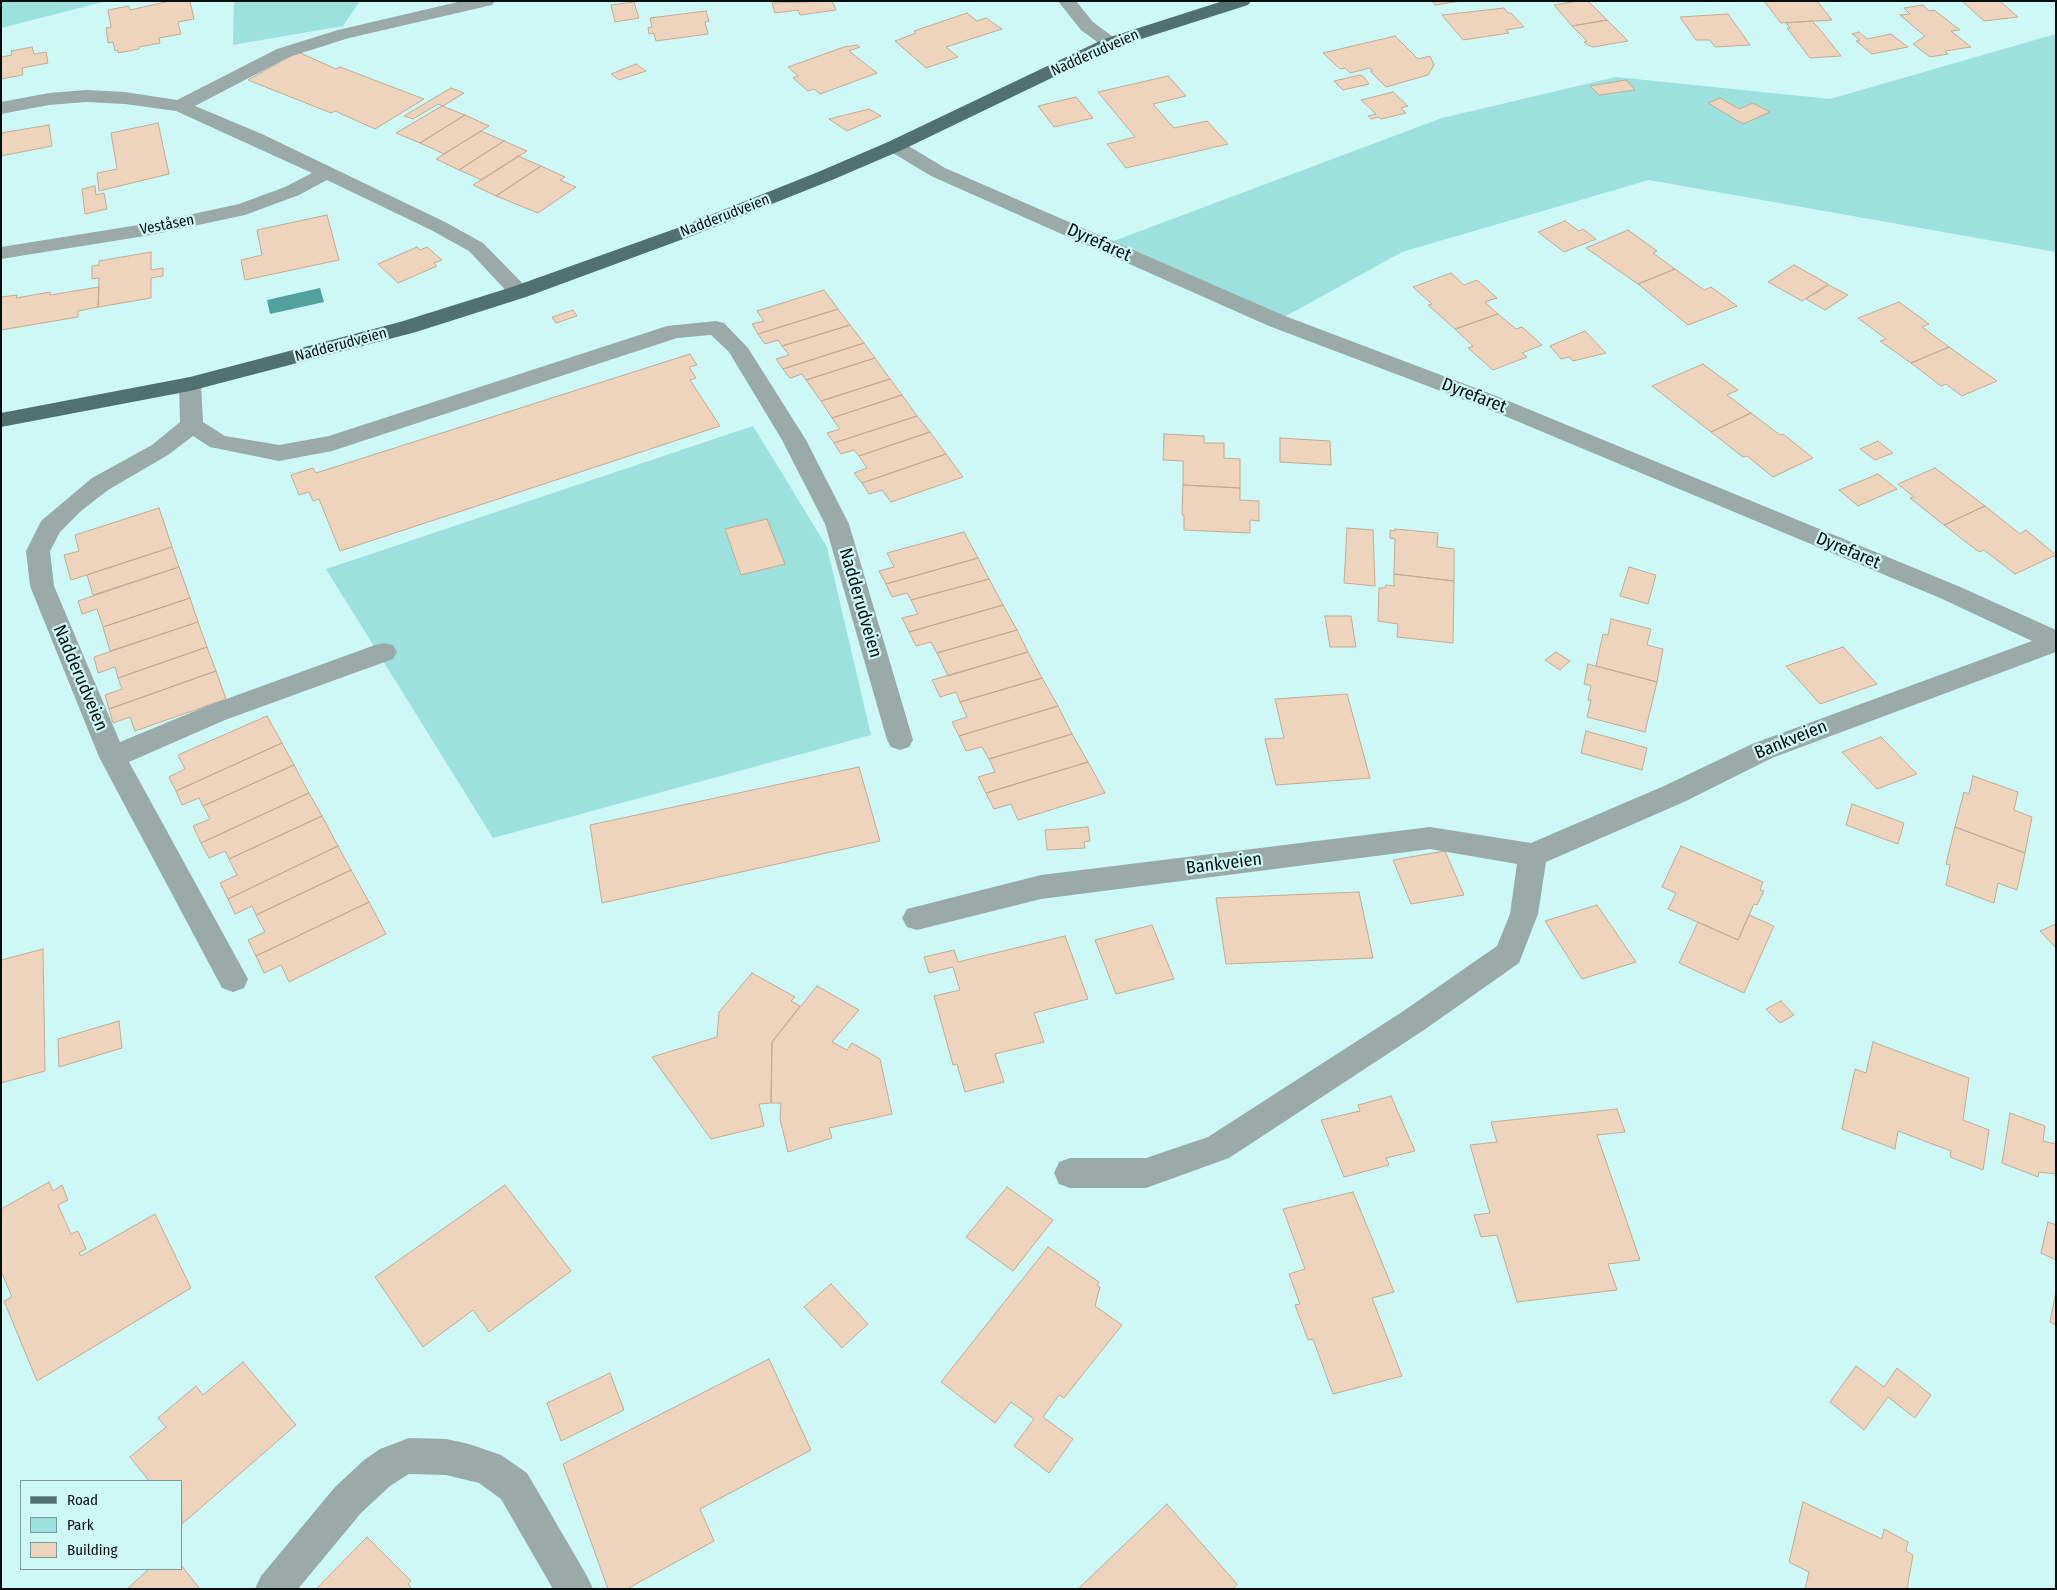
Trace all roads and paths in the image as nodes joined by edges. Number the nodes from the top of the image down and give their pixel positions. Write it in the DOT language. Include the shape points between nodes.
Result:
graph roads {
  1 [pos="486,1"];
  2 [pos="1067,1"];
  3 [pos="1242,1"];
  4 [pos="1110,43"];
  5 [pos="180,106"];
  6 [pos="1,108"];
  7 [pos="895,146"];
  8 [pos="326,173"];
  9 [pos="1,253"];
  10 [pos="519,292"];
  11 [pos="190,384"];
  12 [pos="1,420"];
  13 [pos="192,424"];
  14 [pos="2056,642"];
  15 [pos="384,652"];
  16 [pos="900,740"];
  17 [pos="113,758"];
  18 [pos="1533,855"];
  19 [pos="918,918"];
  20 [pos="233,979"];
  21 [pos="1070,1173"];
  22 [pos="274,1589"];
  23 [pos="574,1589"];
  1 -- 5 [label="street" via="344,34 283,53"];
  2 -- 4 [label="street" via="1087,26"];
  3 -- 4 [label="main road, Nadderudveien"];
  4 -- 7 [label="main road, Nadderudveien"];
  5 -- 6 [label="street" via="86,96"];
  5 -- 8 [label="street"];
  7 -- 10 [label="main road, Nadderudveien" via="699,227"];
  7 -- 14 [label="street, Dyrefaret" via="938,172 1277,321 1509,410 1949,592"];
  8 -- 9 [label="street, Veståsen" via="292,191 245,208 151,229"];
  8 -- 10 [label="street" via="476,247"];
  10 -- 11 [label="main road, Nadderudveien" via="408,327"];
  11 -- 12 [label="main road, Nadderudveien"];
  11 -- 13 [label="street"];
  13 -- 16 [label="street, Nadderudveien" via="218,442 279,453 323,444 675,331 716,328 737,348 794,440 837,524"];
  13 -- 17 [label="street, Nadderudveien" via="160,450 100,484 73,505 50,527 38,551 42,586"];
  14 -- 18 [label="street, Bankveien" via="1762,751 1674,794"];
  15 -- 17 [label="street" via="216,713"];
  17 -- 20 [label="street, Nadderudveien"];
  18 -- 19 [label="street, Bankveien" via="1430,838 1041,887"];
  18 -- 21 [label="street" via="1524,914 1509,954 1413,1021 1218,1148 1146,1173"];
  22 -- 23 [label="street" via="377,1473 409,1456 446,1457 469,1462 488,1468 514,1486"];
}
